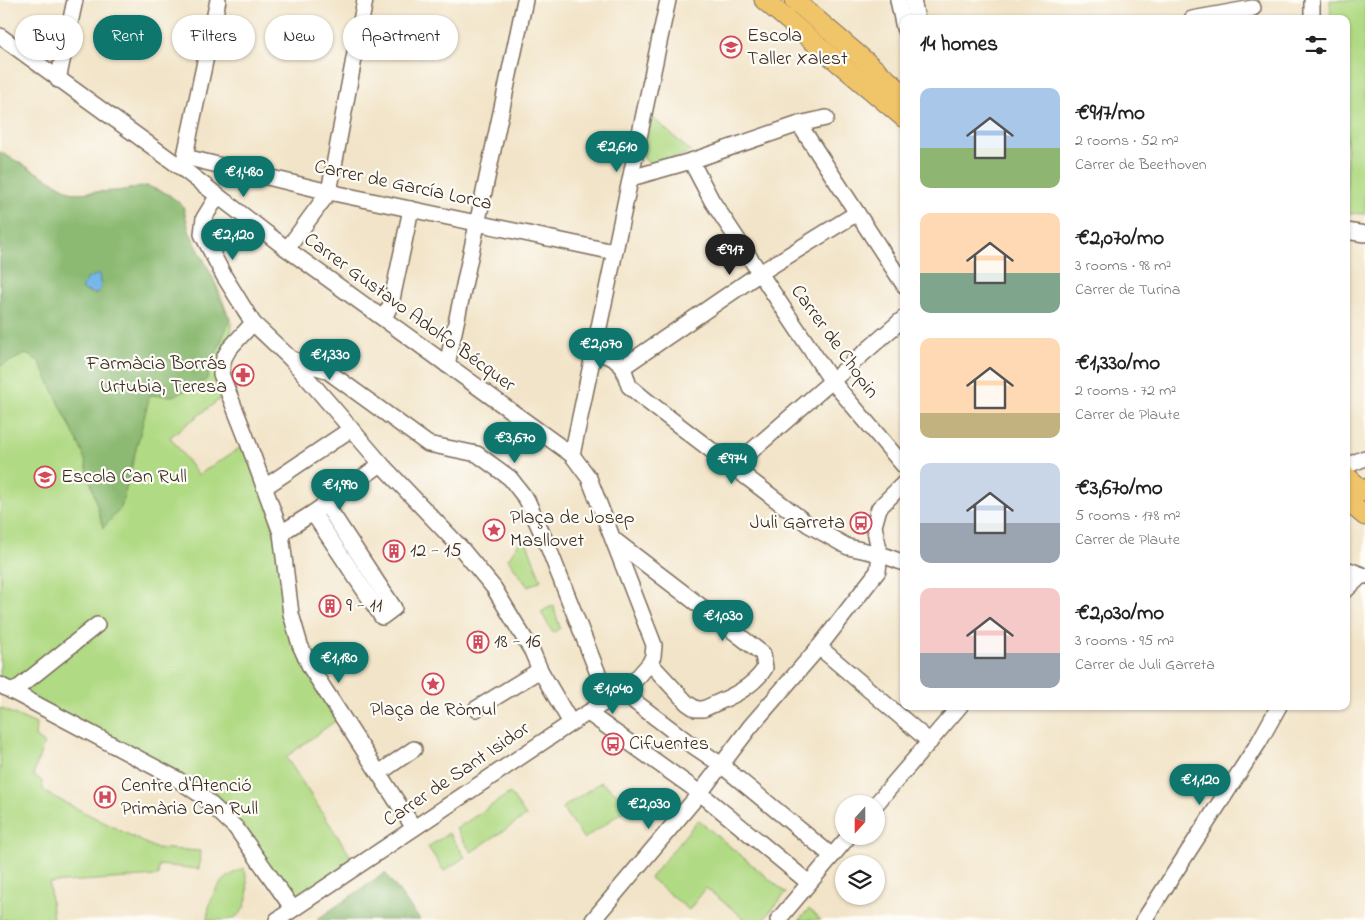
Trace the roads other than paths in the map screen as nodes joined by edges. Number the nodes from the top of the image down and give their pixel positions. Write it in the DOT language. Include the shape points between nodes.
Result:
graph roads {
  1 [pos="75,0"];
  2 [pos="218,0"];
  3 [pos="365,0"];
  4 [pos="525,0"];
  5 [pos="668,0"];
  6 [pos="764,0"];
  7 [pos="794,0"];
  8 [pos="898,0"];
  9 [pos="913,0"];
  10 [pos="1312,0"];
  11 [pos="1253,8"];
  12 [pos="901,15"];
  13 [pos="916,15"];
  14 [pos="1214,15"];
  15 [pos="1312,15"];
  16 [pos="0,36"];
  17 [pos="58,80"];
  18 [pos="900,88"];
  19 [pos="900,94"];
  20 [pos="889,106"];
  21 [pos="900,115"];
  22 [pos="826,118"];
  23 [pos="799,124"];
  24 [pos="690,161"];
  25 [pos="184,163"];
  26 [pos="631,178"];
  27 [pos="329,192"];
  28 [pos="217,197"];
  29 [pos="411,209"];
  30 [pos="857,213"];
  31 [pos="478,223"];
  32 [pos="1350,232"];
  33 [pos="1365,234"];
  34 [pos="287,249"];
  35 [pos="614,252"];
  36 [pos="760,273"];
  37 [pos="900,279"];
  38 [pos="384,318"];
  39 [pos="900,321"];
  40 [pos="253,323"];
  41 [pos="594,351"];
  42 [pos="291,359"];
  43 [pos="447,365"];
  44 [pos="623,368"];
  45 [pos="831,380"];
  46 [pos="351,429"];
  47 [pos="572,455"];
  48 [pos="1365,458"];
  49 [pos="900,461"];
  50 [pos="381,464"];
  51 [pos="1350,464"];
  52 [pos="733,467"];
  53 [pos="1350,479"];
  54 [pos="265,487"];
  55 [pos="900,487"];
  56 [pos="1365,492"];
  57 [pos="325,503"];
  58 [pos="1350,503"];
  59 [pos="313,513"];
  60 [pos="1365,516"];
  61 [pos="281,533"];
  62 [pos="612,538"];
  63 [pos="880,554"];
  64 [pos="900,562"];
  65 [pos="1350,570"];
  66 [pos="1364,575"];
  67 [pos="1350,587"];
  68 [pos="97,625"];
  69 [pos="820,647"];
  70 [pos="652,659"];
  71 [pos="540,670"];
  72 [pos="7,689"];
  73 [pos="617,695"];
  74 [pos="476,709"];
  75 [pos="957,710"];
  76 [pos="1277,710"];
  77 [pos="588,713"];
  78 [pos="571,723"];
  79 [pos="930,742"];
  80 [pos="414,749"];
  81 [pos="720,764"];
  82 [pos="379,774"];
  83 [pos="700,792"];
  84 [pos="884,795"];
  85 [pos="414,828"];
  86 [pos="841,845"];
  87 [pos="832,856"];
  88 [pos="809,883"];
  89 [pos="293,909"];
  90 [pos="276,920"];
  91 [pos="593,920"];
  92 [pos="778,920"];
  93 [pos="1144,920"];
  1 -- 17 [label="street"];
  2 -- 25 [label="street"];
  3 -- 27 [label="street"];
  4 -- 31 [label="street"];
  5 -- 26 [label="street"];
  6 -- 20 [label="main road"];
  7 -- 18 [label="main road"];
  8 -- 12 [label="street"];
  9 -- 13 [label="street"];
  10 -- 15 [label="street"];
  11 -- 14 [label="street"];
  16 -- 17 [label="street, Carrer Gustavo Adolfo Bécquer"];
  17 -- 25 [label="street, Carrer Gustavo Adolfo Bécquer"];
  19 -- 20 [label="street"];
  20 -- 21 [label="main road"];
  22 -- 23 [label="street"];
  23 -- 24 [label="street"];
  23 -- 30 [label="street"];
  24 -- 26 [label="street"];
  24 -- 36 [label="street, Carrer de Chopin" via="712,201"];
  25 -- 27 [label="street, Carrer de García Lorca"];
  25 -- 28 [label="street, Carrer Gustavo Adolfo Bécquer"];
  26 -- 35 [label="street"];
  27 -- 29 [label="street, Carrer de García Lorca"];
  27 -- 34 [label="street"];
  28 -- 34 [label="street, Carrer Gustavo Adolfo Bécquer"];
  28 -- 40 [label="street" via="204,218 202,234"];
  29 -- 31 [label="street, Carrer de García Lorca"];
  29 -- 38 [label="street" via="391,304"];
  30 -- 36 [label="street"];
  30 -- 37 [label="street"];
  31 -- 35 [label="street, Carrer de García Lorca"];
  31 -- 43 [label="street"];
  32 -- 33 [label="street"];
  34 -- 38 [label="street, Carrer Gustavo Adolfo Bécquer"];
  35 -- 41 [label="street"];
  36 -- 44 [label="street"];
  36 -- 45 [label="street, Carrer de Chopin"];
  38 -- 43 [label="street, Carrer Gustavo Adolfo Bécquer"];
  39 -- 45 [label="street"];
  40 -- 42 [label="street"];
  40 -- 54 [label="street" via="229,349 221,374"];
  41 -- 44 [label="street" via="613,358"];
  41 -- 47 [label="street"];
  42 -- 46 [label="street"];
  42 -- 73 [label="street" via="326,370 428,444 477,454 510,478 527,500 597,671"];
  43 -- 47 [label="street, Carrer Gustavo Adolfo Bécquer"];
  44 -- 52 [label="street" via="629,386"];
  45 -- 49 [label="street, Carrer de Chopin"];
  45 -- 52 [label="street"];
  46 -- 50 [label="street"];
  46 -- 54 [label="street"];
  47 -- 62 [label="street, Carrer Gustavo Adolfo Bécquer" via="589,478"];
  48 -- 51 [label="street"];
  50 -- 57 [label="street"];
  50 -- 71 [label="street" via="460,546 494,588"];
  52 -- 63 [label="street" via="809,525 848,547"];
  53 -- 56 [label="main road"];
  54 -- 61 [label="street"];
  55 -- 63 [label="street" via="880,508 874,526"];
  57 -- 59 [label="street"];
  57 -- 59 [label="street" via="394,608 382,618"];
  58 -- 60 [label="main road"];
  59 -- 61 [label="street"];
  61 -- 82 [label="street" via="291,614 300,645 310,667"];
  62 -- 70 [label="street, Carrer Gustavo Adolfo Bécquer" via="654,646"];
  62 -- 70 [label="street" via="763,654 765,668 748,687 703,709 696,709 687,703"];
  63 -- 64 [label="street"];
  63 -- 69 [label="street" via="878,571"];
  65 -- 66 [label="street"];
  66 -- 67 [label="street"];
  68 -- 72 [label="street"];
  69 -- 79 [label="street"];
  69 -- 81 [label="street"];
  70 -- 73 [label="street, Carrer de Sant Isidor" via="632,684"];
  71 -- 74 [label="street"];
  71 -- 78 [label="street"];
  72 -- 89 [label="street" via="177,779 202,796 236,828"];
  73 -- 77 [label="street, Carrer de Sant Isidor"];
  73 -- 81 [label="street"];
  75 -- 79 [label="street"];
  76 -- 93 [label="street"];
  77 -- 78 [label="street, Carrer de Sant Isidor"];
  77 -- 83 [label="street"];
  78 -- 85 [label="street, Carrer de Sant Isidor"];
  79 -- 84 [label="street"];
  80 -- 82 [label="street"];
  81 -- 83 [label="street"];
  81 -- 87 [label="street"];
  82 -- 85 [label="street"];
  83 -- 88 [label="street"];
  83 -- 91 [label="street"];
  85 -- 89 [label="street, Carrer de Sant Isidor"];
  86 -- 87 [label="street"];
  87 -- 88 [label="street"];
  88 -- 92 [label="street"];
  89 -- 90 [label="street, Carrer de Sant Isidor"];
}
